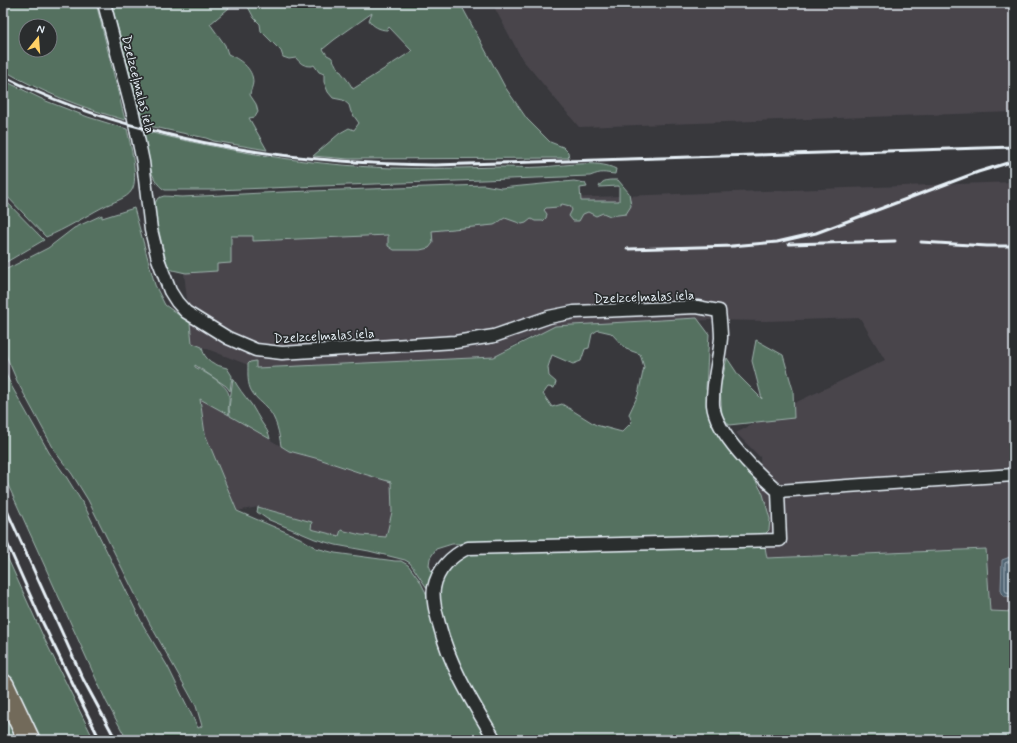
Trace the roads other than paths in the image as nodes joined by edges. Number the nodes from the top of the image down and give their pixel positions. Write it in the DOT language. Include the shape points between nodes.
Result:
graph roads {
  1 [pos="104,3"];
  2 [pos="1014,475"];
  3 [pos="778,491"];
  4 [pos="3,685"];
  5 [pos="29,740"];
  6 [pos="495,740"];
  1 -- 3 [label="street, Dzelzceļmalas iela" via="143,162 151,230 164,277 170,291 186,312 228,338 256,350 282,353 469,340 494,336 549,317 574,312 697,307 719,311 721,337 713,391 714,413 724,432 744,457"];
  2 -- 3 [label="street"];
  3 -- 6 [label="street" via="780,540 468,548 447,562 436,580 433,597 435,611 454,669"];
  4 -- 5 [label="highway"];
}
